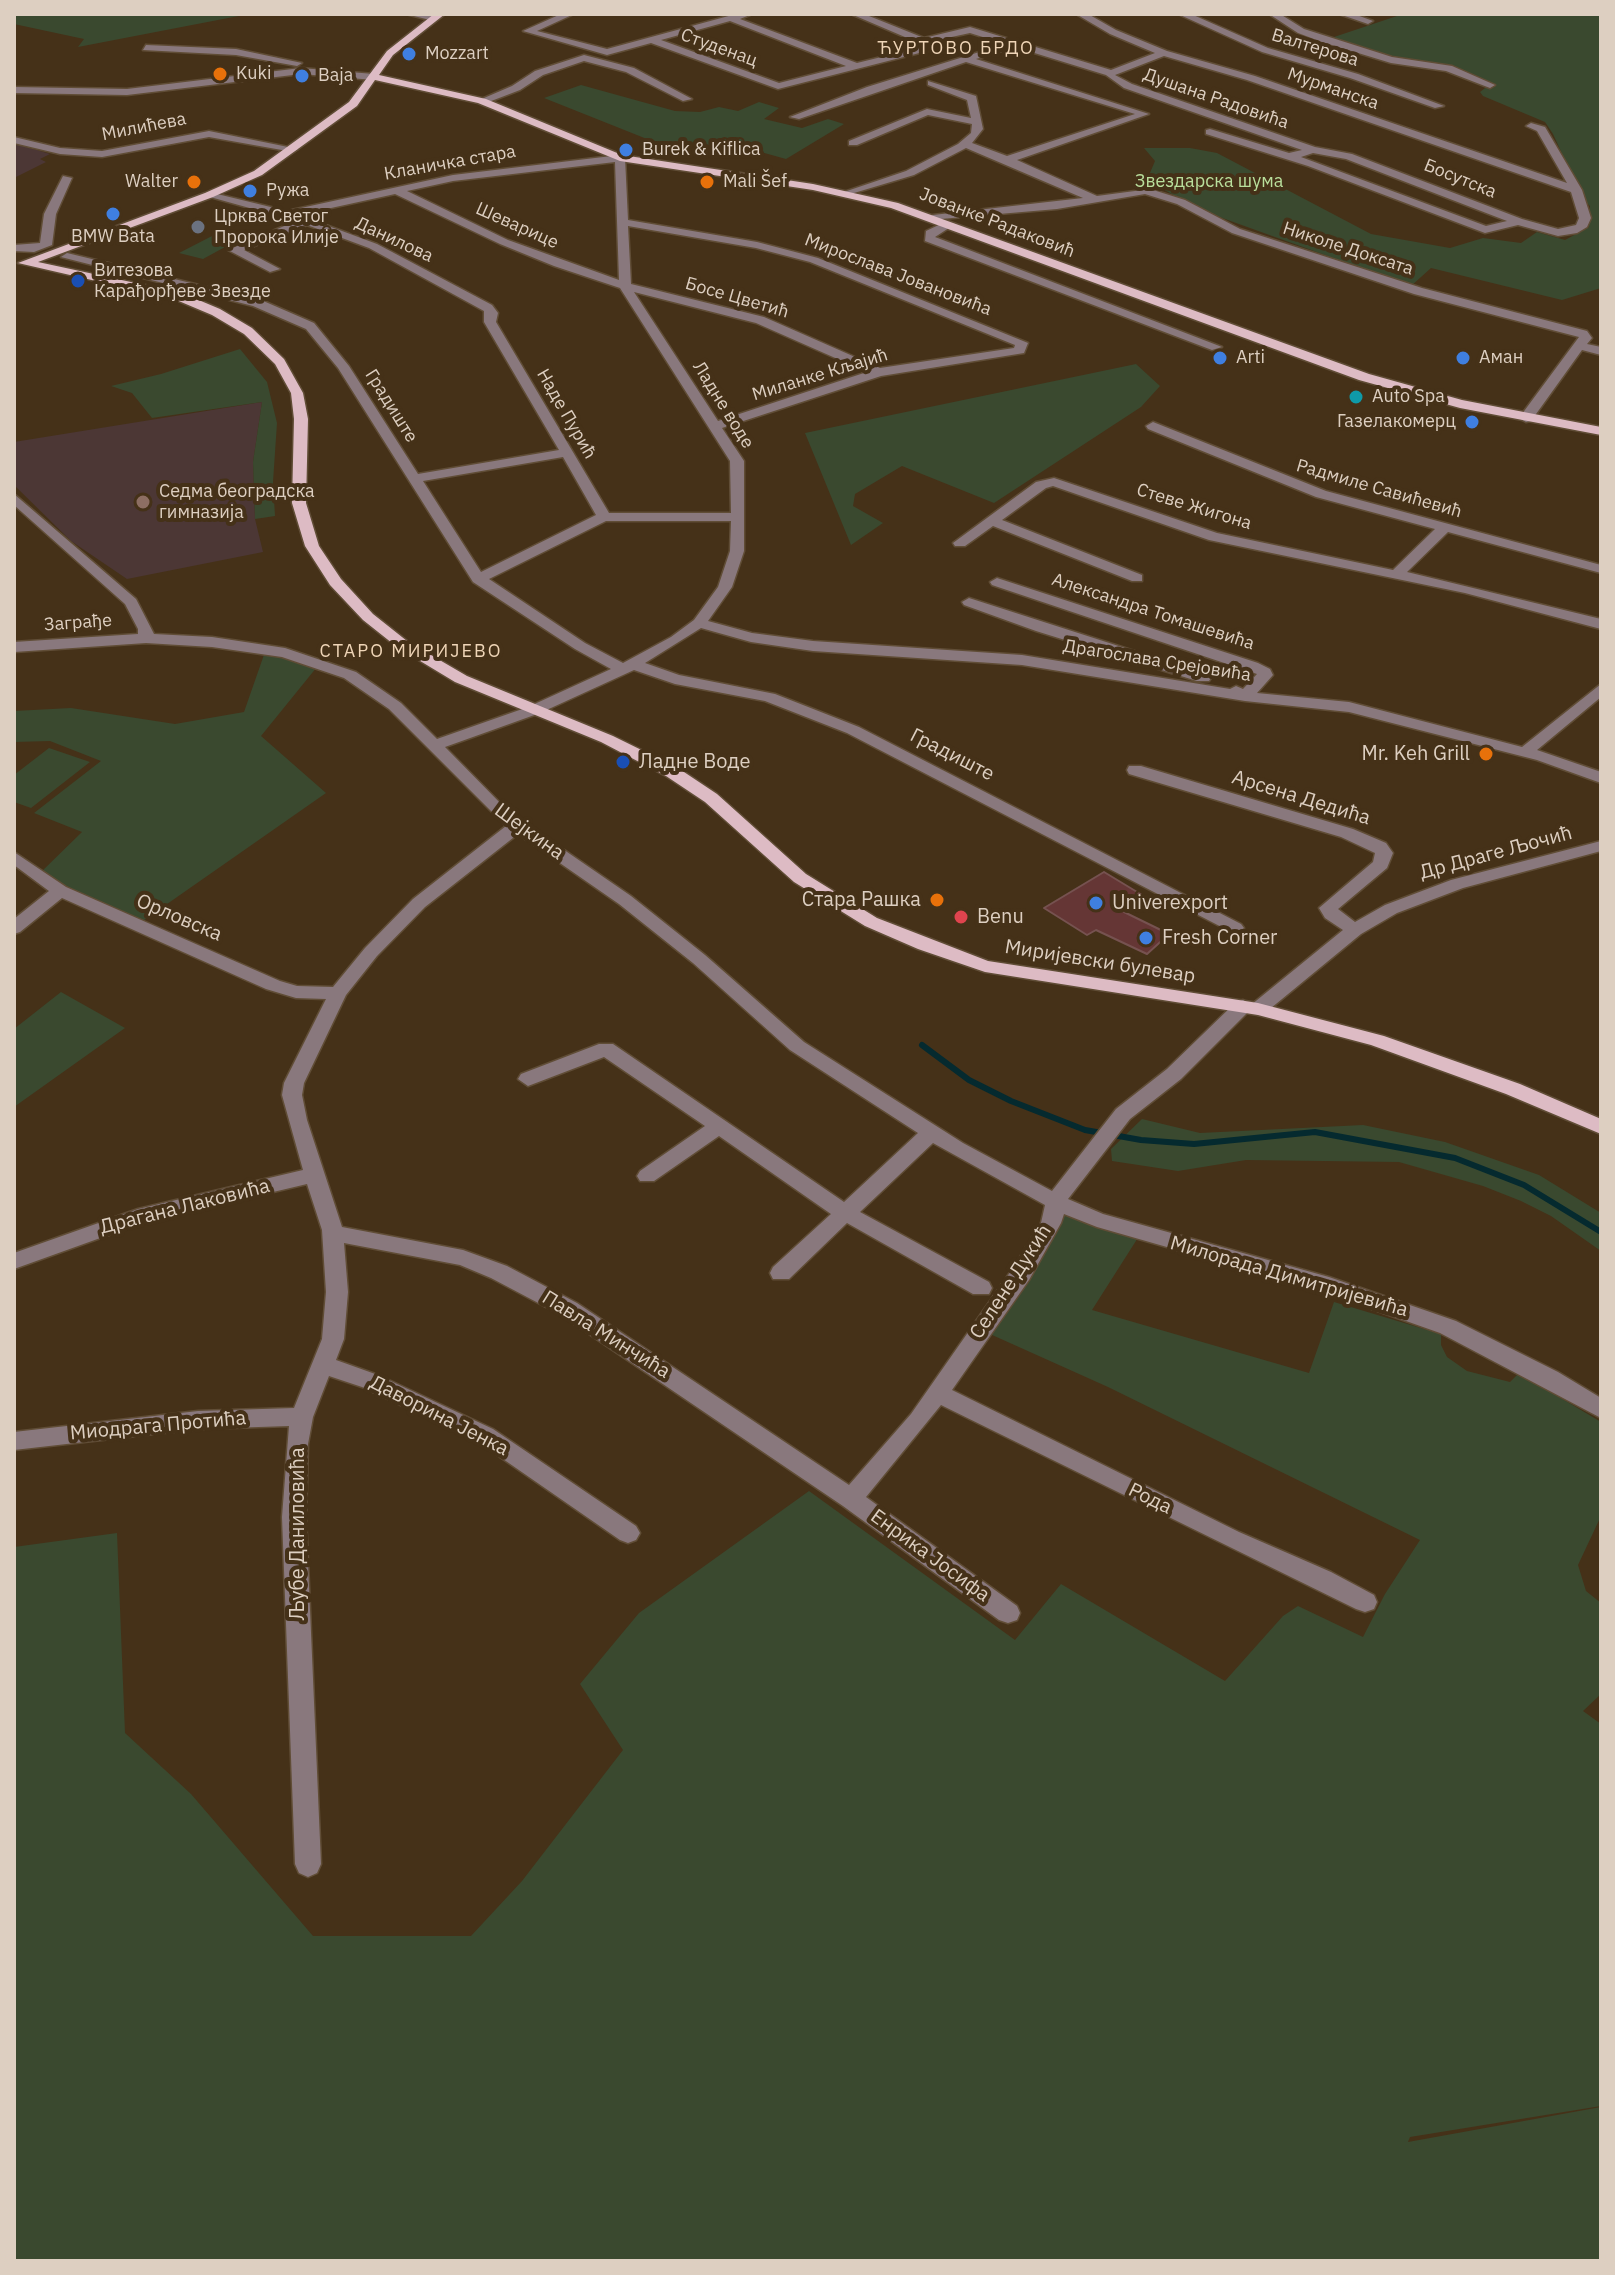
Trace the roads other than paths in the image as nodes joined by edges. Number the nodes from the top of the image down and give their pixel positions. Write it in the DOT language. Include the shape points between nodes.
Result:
graph roads {
  1 [pos="411,14"];
  2 [pos="569,14"];
  3 [pos="747,14"];
  4 [pos="856,14"];
  5 [pos="1081,14"];
  6 [pos="1183,14"];
  7 [pos="1274,14"];
  8 [pos="1344,14"];
  9 [pos="437,16"];
  10 [pos="730,18"];
  11 [pos="1368,21"];
  12 [pos="652,40"];
  13 [pos="931,43"];
  14 [pos="1018,43"];
  15 [pos="146,48"];
  16 [pos="1164,53"];
  17 [pos="968,60"];
  18 [pos="858,67"];
  19 [pos="988,67"];
  20 [pos="312,71"];
  21 [pos="962,74"];
  22 [pos="1110,75"];
  23 [pos="374,77"];
  24 [pos="950,77"];
  25 [pos="1096,82"];
  26 [pos="1490,85"];
  27 [pos="775,86"];
  28 [pos="1082,87"];
  29 [pos="14,90"];
  30 [pos="1069,92"];
  31 [pos="687,99"];
  32 [pos="482,101"];
  33 [pos="1439,106"];
  34 [pos="795,117"];
  35 [pos="976,122"];
  36 [pos="1531,126"];
  37 [pos="1210,132"];
  38 [pos="14,140"];
  39 [pos="853,143"];
  40 [pos="965,144"];
  41 [pos="293,149"];
  42 [pos="1313,150"];
  43 [pos="1289,157"];
  44 [pos="620,158"];
  45 [pos="1007,160"];
  46 [pos="67,178"];
  47 [pos="396,190"];
  48 [pos="1576,190"];
  49 [pos="848,194"];
  50 [pos="209,195"];
  51 [pos="1094,199"];
  52 [pos="287,214"];
  53 [pos="933,218"];
  54 [pos="1518,221"];
  55 [pos="305,222"];
  56 [pos="622,222"];
  57 [pos="949,224"];
  58 [pos="17,249"];
  59 [pos="67,257"];
  60 [pos="17,264"];
  61 [pos="274,269"];
  62 [pos="1072,271"];
  63 [pos="1044,283"];
  64 [pos="626,287"];
  65 [pos="494,330"];
  66 [pos="1019,341"];
  67 [pos="1579,346"];
  68 [pos="1216,347"];
  69 [pos="1601,351"];
  70 [pos="879,372"];
  71 [pos="1526,418"];
  72 [pos="715,426"];
  73 [pos="1153,426"];
  74 [pos="1601,431"];
  75 [pos="568,452"];
  76 [pos="413,479"];
  77 [pos="14,498"];
  78 [pos="604,517"];
  79 [pos="739,517"];
  80 [pos="993,521"];
  81 [pos="1444,528"];
  82 [pos="960,543"];
  83 [pos="1601,569"];
  84 [pos="1396,575"];
  85 [pos="1137,578"];
  86 [pos="478,579"];
  87 [pos="997,582"];
  88 [pos="969,602"];
  89 [pos="699,623"];
  90 [pos="1601,624"];
  91 [pos="146,638"];
  92 [pos="14,647"];
  93 [pos="628,667"];
  94 [pos="1601,689"];
  95 [pos="1245,696"];
  96 [pos="534,710"];
  97 [pos="433,746"];
  98 [pos="1525,752"];
  99 [pos="1135,770"];
  100 [pos="1601,778"];
  101 [pos="517,826"];
  102 [pos="1597,851"];
  103 [pos="14,857"];
  104 [pos="60,891"];
  105 [pos="14,928"];
  106 [pos="1235,928"];
  107 [pos="1355,930"];
  108 [pos="338,993"];
  109 [pos="1251,1008"];
  110 [pos="528,1079"];
  111 [pos="719,1126"];
  112 [pos="1601,1127"];
  113 [pos="931,1133"];
  114 [pos="313,1175"];
  115 [pos="647,1176"];
  116 [pos="1056,1202"];
  117 [pos="845,1213"];
  118 [pos="332,1233"];
  119 [pos="14,1261"];
  120 [pos="781,1273"];
  121 [pos="981,1288"];
  122 [pos="323,1367"];
  123 [pos="937,1393"];
  124 [pos="1601,1409"];
  125 [pos="302,1417"];
  126 [pos="14,1441"];
  127 [pos="851,1499"];
  128 [pos="628,1533"];
  129 [pos="1365,1602"];
  130 [pos="1008,1613"];
  131 [pos="308,1864"];
  1 -- 9 [label="street"];
  2 -- 12 [label="street" via="528,31 601,52"];
  3 -- 10 [label="street"];
  4 -- 13 [label="street"];
  5 -- 16 [label="street, Мурманска"];
  6 -- 33 [label="street, Валтерова" via="1265,50"];
  7 -- 26 [label="street" via="1325,40 1391,60 1448,68"];
  8 -- 11 [label="street"];
  9 -- 23 [label="main road" via="392,52"];
  10 -- 12 [label="street"];
  10 -- 18 [label="street"];
  12 -- 27 [label="street, Студенац"];
  13 -- 14 [label="street, Душана Радовића" via="972,26"];
  13 -- 18 [label="street, Душана Радовића"];
  14 -- 17 [label="street"];
  14 -- 22 [label="street, Душана Радовића"];
  15 -- 20 [label="street" via="244,53 308,65"];
  16 -- 22 [label="street"];
  16 -- 48 [label="street, Мурманска"];
  17 -- 19 [label="street"];
  17 -- 34 [label="street"];
  18 -- 27 [label="street, Душана Радовића"];
  19 -- 21 [label="street"];
  19 -- 30 [label="street"];
  20 -- 23 [label="street"];
  20 -- 29 [label="street" via="127,92"];
  22 -- 25 [label="street"];
  22 -- 42 [label="street, Душана Радовића" via="1128,86"];
  23 -- 32 [label="main road, Јованке Радаковић"];
  23 -- 41 [label="main road" via="353,104"];
  24 -- 35 [label="street" via="932,84 972,98"];
  28 -- 30 [label="street"];
  30 -- 45 [label="street" via="1140,115"];
  31 -- 32 [label="street" via="630,70 584,58"];
  32 -- 44 [label="main road, Јованке Радаковић"];
  35 -- 39 [label="street" via="927,112"];
  35 -- 40 [label="street" via="978,132"];
  36 -- 48 [label="street" via="1541,129"];
  37 -- 43 [label="street"];
  38 -- 41 [label="street, Милићева" via="48,149 116,153 209,134"];
  40 -- 45 [label="street"];
  40 -- 49 [label="street" via="903,176"];
  41 -- 50 [label="main road" via="247,179"];
  42 -- 43 [label="street, Босутска"];
  42 -- 54 [label="street, Босутска" via="1361,160"];
  43 -- 54 [label="street" via="1480,228 1492,230"];
  44 -- 47 [label="street, Кланичка стара" via="485,173"];
  44 -- 49 [label="main road, Јованке Радаковић"];
  44 -- 56 [label="street, Ладне воде"];
  45 -- 51 [label="street"];
  46 -- 58 [label="street" via="50,214 46,245"];
  47 -- 52 [label="street, Кланичка стара"];
  47 -- 64 [label="street, Шеварице" via="529,252"];
  48 -- 54 [label="street, Босутска" via="1585,218 1578,229 1558,233"];
  49 -- 53 [label="main road, Јованке Радаковић"];
  50 -- 52 [label="street, Данилова"];
  50 -- 60 [label="main road"];
  51 -- 53 [label="street, Николе Доксата"];
  51 -- 67 [label="street, Николе Доксата" via="1138,190 1164,196 1236,231 1418,291 1583,334 1586,338"];
  52 -- 55 [label="street, Данилова"];
  53 -- 57 [label="main road, Јованке Радаковић"];
  55 -- 61 [label="street" via="234,250"];
  55 -- 65 [label="street, Данилова" via="373,246 488,308"];
  56 -- 64 [label="street, Ладне воде"];
  56 -- 66 [label="street, Мирослава Јовановића" via="814,260"];
  57 -- 62 [label="main road, Јованке Радаковић"];
  57 -- 63 [label="street" via="930,233 929,239"];
  59 -- 76 [label="street, Градиште" via="257,303 310,326 343,366"];
  60 -- 96 [label="main road, Миријевски булевар" via="178,296 231,321 265,345 297,393 300,512 312,546 335,582 368,617 421,656"];
  62 -- 63 [label="street"];
  62 -- 71 [label="main road, Јованке Радаковић" via="1364,377"];
  63 -- 68 [label="street"];
  64 -- 70 [label="street, Босе Цветић" via="760,320"];
  64 -- 72 [label="street, Ладне воде"];
  65 -- 75 [label="street, Наде Пурић"];
  66 -- 70 [label="street, Миланке Кљајић" via="1022,347 1012,352"];
  67 -- 69 [label="street"];
  67 -- 71 [label="street"];
  70 -- 72 [label="street, Миланке Кљајић"];
  71 -- 74 [label="main road, Јованке Радаковић"];
  72 -- 79 [label="street, Ладне воде" via="737,461"];
  73 -- 81 [label="street, Радмиле Савићевић" via="1321,494"];
  75 -- 76 [label="street"];
  75 -- 78 [label="street, Наде Пурић"];
  76 -- 86 [label="street, Градиште"];
  77 -- 91 [label="street" via="131,602"];
  78 -- 79 [label="street"];
  78 -- 86 [label="street"];
  79 -- 89 [label="street, Ладне воде" via="737,551 725,587"];
  80 -- 82 [label="street, Стеве Жигона"];
  80 -- 84 [label="street, Стеве Жигона" via="1041,485 1054,482 1214,537"];
  80 -- 85 [label="street"];
  81 -- 83 [label="street, Радмиле Савићевић"];
  81 -- 84 [label="street"];
  84 -- 90 [label="street, Стеве Жигона"];
  86 -- 93 [label="street, Градиште" via="580,646"];
  87 -- 95 [label="street, Александра Томашевића" via="1258,667 1265,675"];
  88 -- 95 [label="street"];
  89 -- 93 [label="street, Ладне воде"];
  89 -- 95 [label="street, Драгослава Срејовића" via="813,646 1034,662"];
  91 -- 92 [label="street, Заграђе"];
  91 -- 97 [label="street, Шејкина" via="249,646 321,662 377,692"];
  93 -- 96 [label="street, Ладне воде"];
  93 -- 106 [label="street, Градиште" via="769,697 853,730"];
  94 -- 98 [label="street"];
  95 -- 98 [label="street, Драгослава Срејовића" via="1349,707"];
  96 -- 97 [label="street, Ладне воде"];
  96 -- 109 [label="main road, Миријевски булевар" via="672,772 718,803 800,878 905,938 985,966"];
  97 -- 101 [label="street, Шејкина"];
  98 -- 100 [label="street, Драгослава Срејовића"];
  99 -- 107 [label="street, Арсена Дедића" via="1380,847 1381,864 1328,908"];
  101 -- 108 [label="street, Љубе Даниловића" via="391,929"];
  101 -- 113 [label="street, Шејкина" via="625,900 797,1046"];
  102 -- 107 [label="street, Др Драге Љочић" via="1436,891"];
  103 -- 104 [label="street, Орловска"];
  104 -- 105 [label="street"];
  104 -- 108 [label="street, Орловска" via="273,985 296,992"];
  107 -- 109 [label="street, Др Драге Љочић"];
  108 -- 114 [label="street, Љубе Даниловића" via="302,1063 292,1095"];
  109 -- 112 [label="main road, Миријевски булевар" via="1419,1053"];
  109 -- 116 [label="street, Селене Дукић" via="1115,1124"];
  110 -- 111 [label="street" via="606,1049"];
  111 -- 115 [label="street"];
  111 -- 117 [label="street"];
  113 -- 116 [label="street, Шејкина"];
  113 -- 117 [label="street"];
  114 -- 118 [label="street, Љубе Даниловића"];
  114 -- 119 [label="street, Драгана Лаковића" via="138,1216"];
  116 -- 123 [label="street, Селене Дукић" via="1051,1223 1029,1261"];
  116 -- 124 [label="street, Милорада Димитријевића" via="1141,1233 1396,1306 1506,1354"];
  117 -- 120 [label="street"];
  117 -- 121 [label="street"];
  118 -- 122 [label="street, Љубе Даниловића" via="337,1313"];
  118 -- 127 [label="street, Павла Минчића" via="463,1258 527,1286 637,1352"];
  122 -- 125 [label="street, Љубе Даниловића"];
  122 -- 128 [label="street, Даворина Јенка" via="370,1381 485,1435"];
  123 -- 127 [label="street, Селене Дукић"];
  123 -- 129 [label="street, Рода"];
  125 -- 126 [label="street, Миодрага Протића" via="198,1420"];
  125 -- 131 [label="street, Љубе Даниловића" via="294,1517"];
  127 -- 130 [label="street, Енрика Јосифа"];
}
